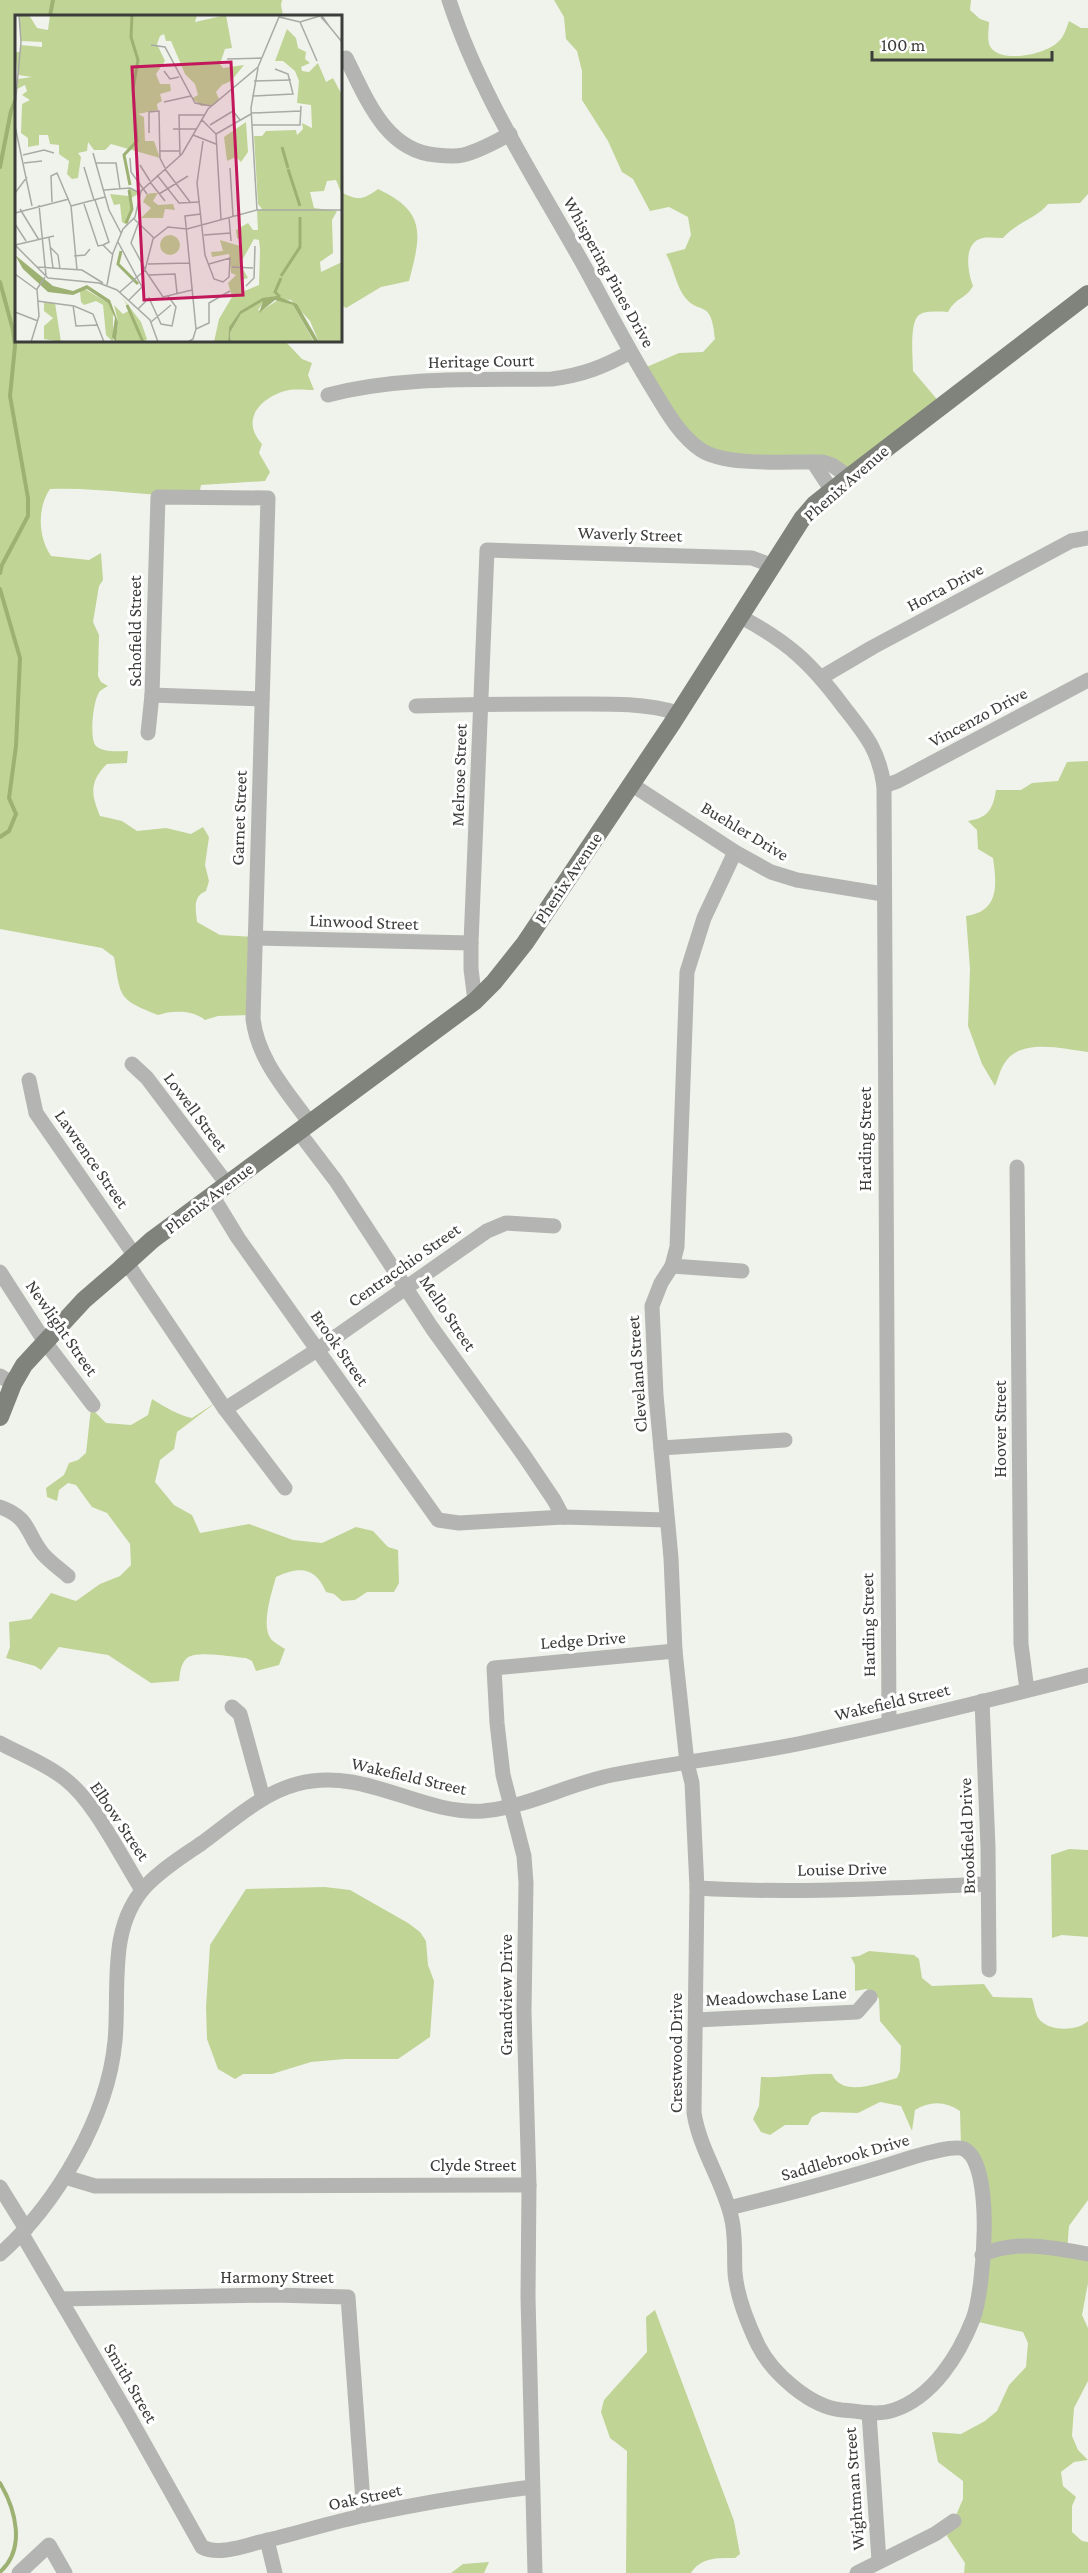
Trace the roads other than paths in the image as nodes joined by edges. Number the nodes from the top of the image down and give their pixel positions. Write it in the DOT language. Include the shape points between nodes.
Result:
graph roads {
  1 [pos="449,0"];
  2 [pos="346,58"];
  3 [pos="510,134"];
  4 [pos="1088,294"];
  5 [pos="630,352"];
  6 [pos="328,395"];
  7 [pos="813,462"];
  8 [pos="849,477"];
  9 [pos="832,491"];
  10 [pos="268,498"];
  11 [pos="1088,538"];
  12 [pos="487,550"];
  13 [pos="771,565"];
  14 [pos="741,617"];
  15 [pos="822,677"];
  16 [pos="1088,680"];
  17 [pos="152,695"];
  18 [pos="262,699"];
  19 [pos="482,703"];
  20 [pos="416,706"];
  21 [pos="678,712"];
  22 [pos="148,733"];
  23 [pos="631,784"];
  24 [pos="884,786"];
  25 [pos="735,852"];
  26 [pos="883,894"];
  27 [pos="255,938"];
  28 [pos="471,943"];
  29 [pos="475,1001"];
  30 [pos="132,1064"];
  31 [pos="29,1080"];
  32 [pos="304,1127"];
  33 [pos="1017,1167"];
  34 [pos="227,1184"];
  35 [pos="213,1197"];
  36 [pos="554,1226"];
  37 [pos="131,1260"];
  38 [pos="672,1266"];
  39 [pos="742,1271"];
  40 [pos="0,1272"];
  41 [pos="406,1287"];
  42 [pos="45,1342"];
  43 [pos="317,1350"];
  44 [pos="6,1380"];
  45 [pos="93,1405"];
  46 [pos="225,1409"];
  47 [pos="0,1417"];
  48 [pos="785,1440"];
  49 [pos="662,1448"];
  50 [pos="285,1488"];
  51 [pos="0,1507"];
  52 [pos="563,1518"];
  53 [pos="667,1520"];
  54 [pos="68,1576"];
  55 [pos="675,1651"];
  56 [pos="494,1668"];
  57 [pos="1088,1675"];
  58 [pos="1027,1690"];
  59 [pos="982,1701"];
  60 [pos="232,1707"];
  61 [pos="889,1722"];
  62 [pos="0,1743"];
  63 [pos="687,1763"];
  64 [pos="263,1798"];
  65 [pos="511,1807"];
  66 [pos="988,1884"];
  67 [pos="697,1888"];
  68 [pos="142,1890"];
  69 [pos="989,1970"];
  70 [pos="870,1997"];
  71 [pos="696,2020"];
  72 [pos="970,2154"];
  73 [pos="65,2177"];
  74 [pos="529,2185"];
  75 [pos="0,2187"];
  76 [pos="729,2208"];
  77 [pos="24,2232"];
  78 [pos="0,2254"];
  79 [pos="1088,2254"];
  80 [pos="982,2255"];
  81 [pos="60,2299"];
  82 [pos="869,2414"];
  83 [pos="532,2487"];
  84 [pos="364,2515"];
  85 [pos="954,2521"];
  86 [pos="267,2540"];
  87 [pos="207,2550"];
  88 [pos="879,2561"];
  89 [pos="19,2573"];
  90 [pos="65,2573"];
  91 [pos="276,2573"];
  92 [pos="536,2573"];
  93 [pos="857,2573"];
  1 -- 3 [label="street, Whispering Pines Drive" via="481,78"];
  2 -- 3 [label="street" via="379,121 411,148 453,157"];
  3 -- 5 [label="street, Whispering Pines Drive"];
  4 -- 8 [label="main road, Phenix Avenue"];
  5 -- 6 [label="street, Heritage Court" via="577,376 386,384"];
  5 -- 7 [label="street, Whispering Pines Drive" via="676,425 701,450 742,461"];
  7 -- 8 [label="street, Whispering Pines Drive" via="832,465"];
  7 -- 9 [label="street"];
  8 -- 9 [label="main road, Phenix Avenue"];
  9 -- 13 [label="main road, Phenix Avenue" via="802,519"];
  10 -- 17 [label="street, Schofield Street" via="158,497"];
  10 -- 18 [label="street, Garnet Street"];
  11 -- 15 [label="street, Horta Drive" via="1071,541"];
  12 -- 13 [label="street, Waverly Street" via="752,558"];
  12 -- 19 [label="street, Melrose Street"];
  13 -- 14 [label="main road, Phenix Avenue"];
  14 -- 15 [label="street, Harding Street" via="772,633"];
  14 -- 21 [label="main road, Phenix Avenue"];
  15 -- 24 [label="street, Harding Street" via="875,748"];
  16 -- 24 [label="street, Vincenzo Drive"];
  17 -- 18 [label="street, Schofield Street"];
  17 -- 22 [label="street"];
  18 -- 27 [label="street, Garnet Street"];
  19 -- 20 [label="street"];
  19 -- 21 [label="street" via="627,704"];
  19 -- 28 [label="street, Melrose Street"];
  21 -- 23 [label="main road, Phenix Avenue"];
  23 -- 25 [label="street, Buehler Drive"];
  23 -- 29 [label="main road, Phenix Avenue" via="525,942"];
  24 -- 26 [label="street, Harding Street"];
  25 -- 26 [label="street, Buehler Drive" via="784,877"];
  25 -- 38 [label="street, Cleveland Street" via="704,918 687,972 677,1247"];
  26 -- 61 [label="street, Harding Street"];
  27 -- 28 [label="street, Linwood Street"];
  27 -- 32 [label="street, Garnet Street" via="253,1019 258,1045"];
  28 -- 29 [label="street, Melrose Street"];
  29 -- 32 [label="main road, Phenix Avenue"];
  30 -- 34 [label="street, Lowell Street" via="147,1078"];
  31 -- 37 [label="street, Lawrence Street" via="36,1113"];
  32 -- 34 [label="main road, Phenix Avenue"];
  32 -- 41 [label="street, Mello Street"];
  33 -- 58 [label="street, Hoover Street" via="1021,1644"];
  34 -- 35 [label="main road, Phenix Avenue"];
  35 -- 37 [label="main road, Phenix Avenue" via="152,1240"];
  35 -- 43 [label="street, Brook Street"];
  36 -- 41 [label="street, Centracchio Street" via="499,1225"];
  37 -- 42 [label="main road, Phenix Avenue" via="84,1300"];
  37 -- 46 [label="street, Lawrence Street"];
  38 -- 39 [label="street"];
  38 -- 49 [label="street, Cleveland Street" via="652,1306"];
  40 -- 42 [label="street, Newlight Street"];
  41 -- 43 [label="street, Centracchio Street"];
  41 -- 52 [label="street, Mello Street"];
  42 -- 44 [label="main road, Phenix Avenue"];
  42 -- 45 [label="street, Newlight Street"];
  43 -- 46 [label="street, Centracchio Street"];
  43 -- 52 [label="street, Brook Street" via="438,1520 459,1523"];
  44 -- 47 [label="main road, Phenix Avenue"];
  46 -- 50 [label="street, Lawrence Street"];
  48 -- 49 [label="street"];
  49 -- 53 [label="street, Cleveland Street"];
  51 -- 54 [label="street" via="12,1511 28,1527 42,1553"];
  52 -- 53 [label="street"];
  53 -- 55 [label="street, Cleveland Street"];
  55 -- 56 [label="street, Ledge Drive"];
  55 -- 63 [label="street, Cleveland Street"];
  56 -- 65 [label="street, Grandview Drive" via="503,1775"];
  57 -- 58 [label="street, Wakefield Street"];
  58 -- 59 [label="street, Wakefield Street"];
  59 -- 61 [label="street, Wakefield Street"];
  59 -- 66 [label="street, Brookfield Drive"];
  60 -- 64 [label="street" via="240,1714"];
  61 -- 63 [label="street, Wakefield Street"];
  62 -- 68 [label="street, Elbow Street" via="68,1780 101,1821"];
  63 -- 65 [label="street, Wakefield Street" via="611,1775"];
  63 -- 67 [label="street, Crestwood Drive" via="692,1783"];
  64 -- 65 [label="street, Wakefield Street" via="298,1783 333,1779 457,1809"];
  64 -- 68 [label="street, Wakefield Street"];
  65 -- 74 [label="street, Grandview Drive" via="524,1856 526,1883 524,2012"];
  66 -- 67 [label="street, Louise Drive" via="864,1889"];
  66 -- 69 [label="street, Brookfield Drive"];
  67 -- 71 [label="street, Crestwood Drive"];
  68 -- 73 [label="street, Wakefield Street" via="121,1934 116,2041 109,2073 84,2141"];
  70 -- 71 [label="street, Meadowchase Lane" via="858,2012"];
  71 -- 76 [label="street, Crestwood Drive" via="696,2124"];
  72 -- 76 [label="street, Saddlebrook Drive" via="960,2148 923,2154 830,2184"];
  72 -- 80 [label="street, Crestwood Drive" via="976,2161 982,2191"];
  73 -- 74 [label="street, Clyde Street" via="95,2186"];
  73 -- 77 [label="street, Wakefield Street"];
  74 -- 83 [label="street, Clyde Street"];
  75 -- 77 [label="street, Smith Street"];
  76 -- 82 [label="street, Crestwood Drive" via="737,2285 767,2360 790,2384 817,2402"];
  77 -- 78 [label="street, Wakefield Street"];
  77 -- 81 [label="street, Smith Street"];
  79 -- 80 [label="street" via="1044,2247 998,2247"];
  80 -- 82 [label="street, Crestwood Drive" via="975,2316 947,2369 930,2387 902,2406"];
  81 -- 84 [label="street, Harmony Street" via="348,2297"];
  81 -- 87 [label="street, Smith Street"];
  82 -- 88 [label="street, Wightman Street"];
  83 -- 84 [label="street, Oak Street"];
  83 -- 92 [label="street, Clyde Street"];
  84 -- 86 [label="street, Oak Street"];
  85 -- 88 [label="street, Wightman Street"];
  86 -- 87 [label="street, Oak Street"];
  86 -- 91 [label="street"];
  88 -- 93 [label="street, Wightman Street"];
  89 -- 90 [label="street" via="49,2545"];
}
